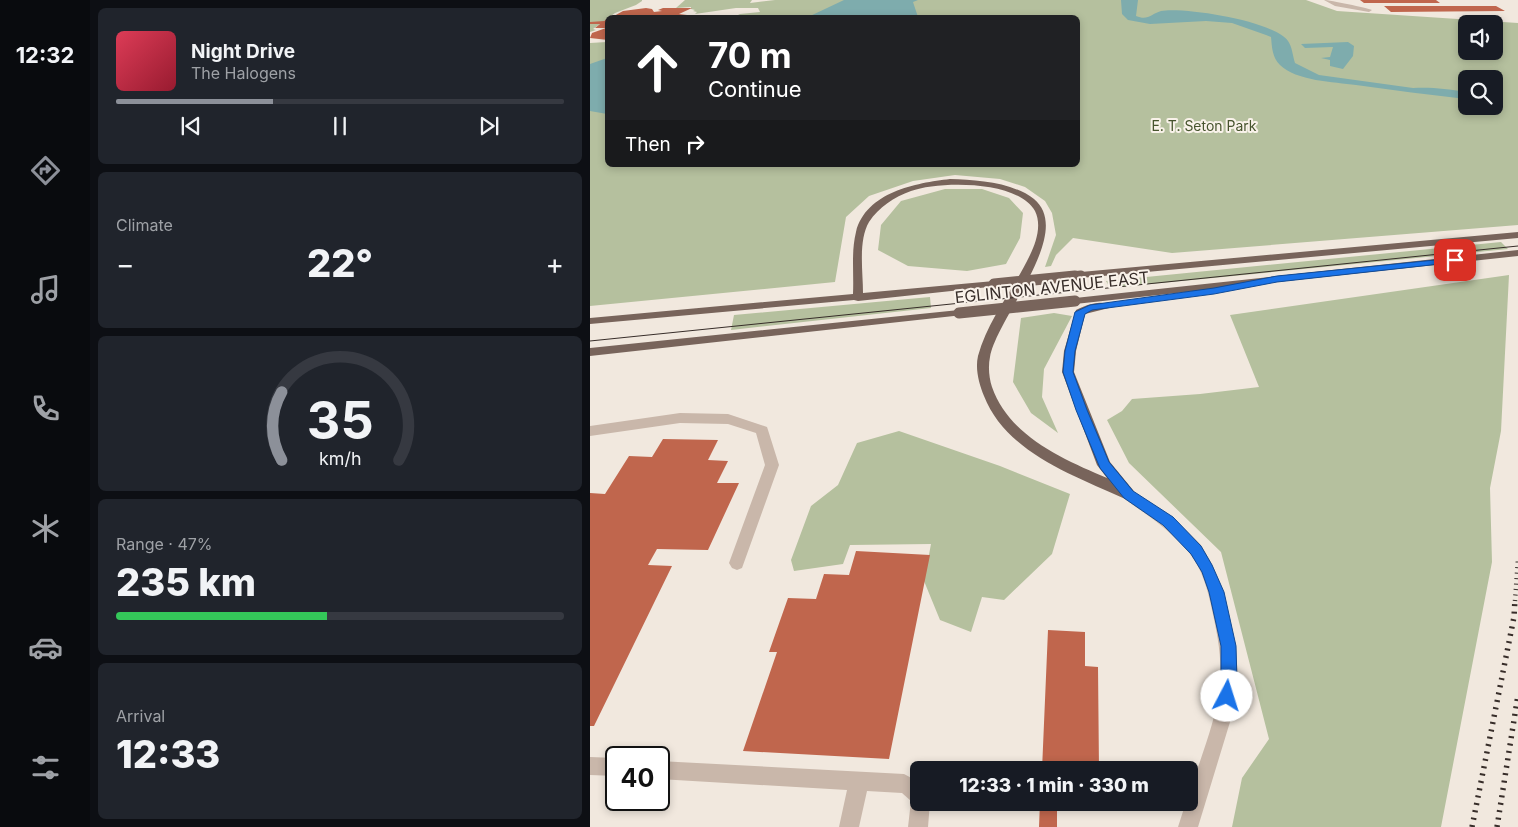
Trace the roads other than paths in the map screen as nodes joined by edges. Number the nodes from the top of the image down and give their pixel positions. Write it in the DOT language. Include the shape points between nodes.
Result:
graph roads {
  1 [pos="1327,0"];
  2 [pos="1369,10"];
  3 [pos="1518,235"];
  4 [pos="1518,253"];
  5 [pos="1277,279"];
  6 [pos="858,298"];
  7 [pos="590,321"];
  8 [pos="590,352"];
  9 [pos="590,431"];
  10 [pos="1128,494"];
  11 [pos="738,564"];
  12 [pos="590,766"];
  13 [pos="605,767"];
  14 [pos="670,771"];
  15 [pos="859,782"];
  16 [pos="910,787"];
  17 [pos="921,811"];
  18 [pos="849,827"];
  19 [pos="918,827"];
  20 [pos="1188,827"];
  1 -- 2 [label="street" via="1337,5"];
  3 -- 6 [label="main road, EGLINTON AVENUE EAST, bridge"];
  4 -- 5 [label="main road, EGLINTON AVENUE EAST"];
  5 -- 8 [label="main road, EGLINTON AVENUE EAST, bridge"];
  5 -- 10 [label="main road" via="1080,312 1068,372 1104,465"];
  6 -- 7 [label="main road, EGLINTON AVENUE EAST"];
  6 -- 10 [label="main road" via="863,224 890,197 912,188 950,181 995,185 1023,196 1039,211 1040,242 984,357 988,396 1011,430 1028,442 1068,466"];
  9 -- 11 [label="street" via="680,418 728,419 762,430 772,465"];
  10 -- 20 [label="street" via="1168,521 1196,550 1216,592 1228,646 1229,682 1221,722"];
  12 -- 13 [label="street"];
  14 -- 15 [label="street"];
  15 -- 16 [label="street" via="904,784"];
  15 -- 18 [label="street"];
  17 -- 19 [label="street"];
}
